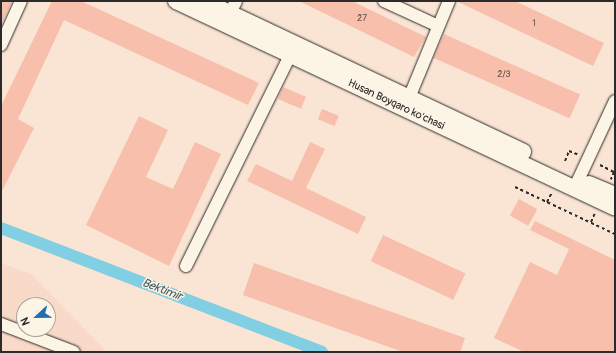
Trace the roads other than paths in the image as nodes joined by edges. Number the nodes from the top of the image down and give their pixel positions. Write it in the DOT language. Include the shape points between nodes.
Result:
graph roads {
  1 [pos="21,1"];
  2 [pos="176,1"];
  3 [pos="204,1"];
  4 [pos="384,1"];
  5 [pos="449,1"];
  6 [pos="233,7"];
  7 [pos="436,25"];
  8 [pos="1,45"];
  9 [pos="291,54"];
  10 [pos="615,101"];
  11 [pos="406,104"];
  12 [pos="576,184"];
  13 [pos="612,188"];
  14 [pos="615,208"];
  15 [pos="186,266"];
  16 [pos="1,324"];
  17 [pos="74,352"];
  1 -- 8 [label="street"];
  2 -- 9 [label="main road, Husan Boyqaro ko'chasi"];
  3 -- 6 [label="main road, Husan Boyqaro ko'chasi"];
  4 -- 7 [label="street"];
  5 -- 7 [label="street"];
  6 -- 11 [label="main road, Husan Boyqaro ko'chasi"];
  7 -- 11 [label="street"];
  9 -- 11 [label="main road, Husan Boyqaro ko'chasi"];
  9 -- 15 [label="street"];
  10 -- 12 [label="street"];
  11 -- 12 [label="main road, Husan Boyqaro ko'chasi"];
  12 -- 13 [label="main road, Husan Boyqaro ko'chasi"];
  12 -- 14 [label="main road, Husan Boyqaro ko'chasi"];
  16 -- 17 [label="street"];
}
